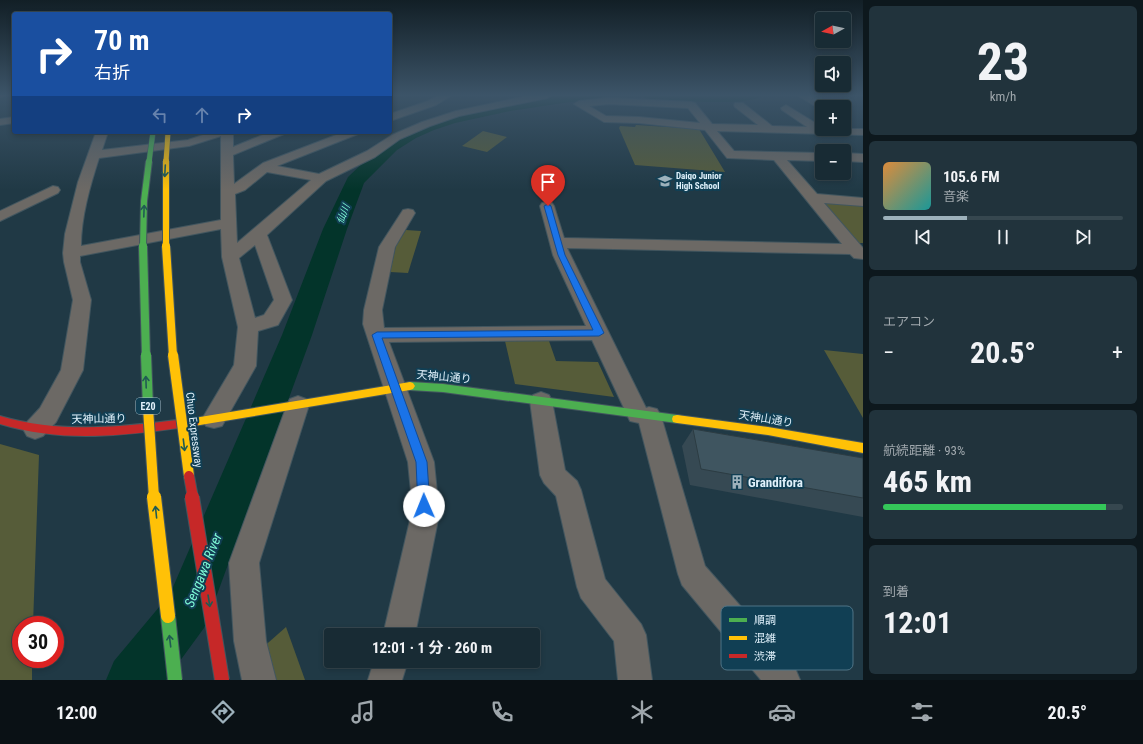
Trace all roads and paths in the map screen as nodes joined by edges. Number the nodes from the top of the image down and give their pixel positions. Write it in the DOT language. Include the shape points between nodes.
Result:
graph roads {
  1 [pos="420,127"];
  2 [pos="707,127"];
  3 [pos="766,127"];
  4 [pos="769,129"];
  5 [pos="815,130"];
  6 [pos="851,131"];
  7 [pos="863,132"];
  8 [pos="101,134"];
  9 [pos="153,134"];
  10 [pos="168,134"];
  11 [pos="217,134"];
  12 [pos="227,134"];
  13 [pos="275,134"];
  14 [pos="349,134"];
  15 [pos="228,153"];
  16 [pos="94,155"];
  17 [pos="778,157"];
  18 [pos="815,157"];
  19 [pos="851,158"];
  20 [pos="863,158"];
  21 [pos="264,168"];
  22 [pos="321,178"];
  23 [pos="53,190"];
  24 [pos="228,192"];
  25 [pos="811,198"];
  26 [pos="863,202"];
  27 [pos="548,206"];
  28 [pos="408,213"];
  29 [pos="0,217"];
  30 [pos="228,223"];
  31 [pos="258,234"];
  32 [pos="558,243"];
  33 [pos="71,253"];
  34 [pos="858,254"];
  35 [pos="230,257"];
  36 [pos="248,327"];
  37 [pos="599,333"];
  38 [pos="377,335"];
  39 [pos="394,388"];
  40 [pos="541,401"];
  41 [pos="293,406"];
  42 [pos="643,415"];
  43 [pos="214,419"];
  44 [pos="0,420"];
  45 [pos="35,429"];
  46 [pos="863,448"];
  47 [pos="721,607"];
  48 [pos="401,628"];
  49 [pos="389,668"];
  50 [pos="775,670"];
  51 [pos="175,680"];
  52 [pos="222,680"];
  53 [pos="259,680"];
  54 [pos="385,680"];
  55 [pos="635,680"];
  56 [pos="784,680"];
  1 -- 22 [label="street"];
  2 -- 4 [label="street"];
  2 -- 17 [label="street" via="731,155"];
  3 -- 4 [label="street"];
  4 -- 5 [label="street"];
  6 -- 7 [label="street"];
  8 -- 16 [label="street"];
  51 -- 9 [label="main road, E20, one-way, bridge" via="154,494 146,387 142,262 144,201"];
  10 -- 52 [label="main road, Chuo Expressway, one-way, bridge" via="163,207 169,309 188,473"];
  11 -- 16 [label="street" via="189,143"];
  12 -- 15 [label="street"];
  13 -- 15 [label="street"];
  14 -- 21 [label="street"];
  15 -- 24 [label="street"];
  16 -- 33 [label="street" via="77,214"];
  17 -- 18 [label="street"];
  17 -- 25 [label="street"];
  19 -- 20 [label="street"];
  21 -- 22 [label="street"];
  21 -- 24 [label="street" via="240,187"];
  22 -- 31 [label="street"];
  23 -- 29 [label="street"];
  24 -- 30 [label="street"];
  25 -- 26 [label="street"];
  25 -- 34 [label="street"];
  27 -- 32 [label="street"];
  28 -- 38 [label="street" via="384,255 373,310 373,324"];
  30 -- 33 [label="street"];
  30 -- 35 [label="street"];
  31 -- 35 [label="street"];
  31 -- 36 [label="street" via="283,300 271,320"];
  32 -- 34 [label="street"];
  32 -- 37 [label="street" via="566,266"];
  33 -- 45 [label="street" via="82,300 72,370 48,415"];
  35 -- 36 [label="street"];
  36 -- 43 [label="street" via="245,366"];
  37 -- 38 [label="street"];
  37 -- 42 [label="street"];
  38 -- 39 [label="street"];
  39 -- 40 [label="main road, 天神山通り" via="443,388"];
  39 -- 41 [label="main road, 天神山通り"];
  39 -- 48 [label="street" via="421,462 424,492 424,520"];
  40 -- 42 [label="main road, 天神山通り"];
  40 -- 55 [label="street" via="553,475 568,490 592,587 630,635"];
  41 -- 43 [label="main road, 天神山通り"];
  41 -- 53 [label="street" via="244,563 250,641"];
  42 -- 46 [label="main road, 天神山通り" via="768,431"];
  42 -- 47 [label="street" via="693,574"];
  43 -- 45 [label="main road, 天神山通り" via="102,434"];
  44 -- 45 [label="main road, 天神山通り"];
  49 -- 54 [label="street"];
  50 -- 56 [label="street"];
}
